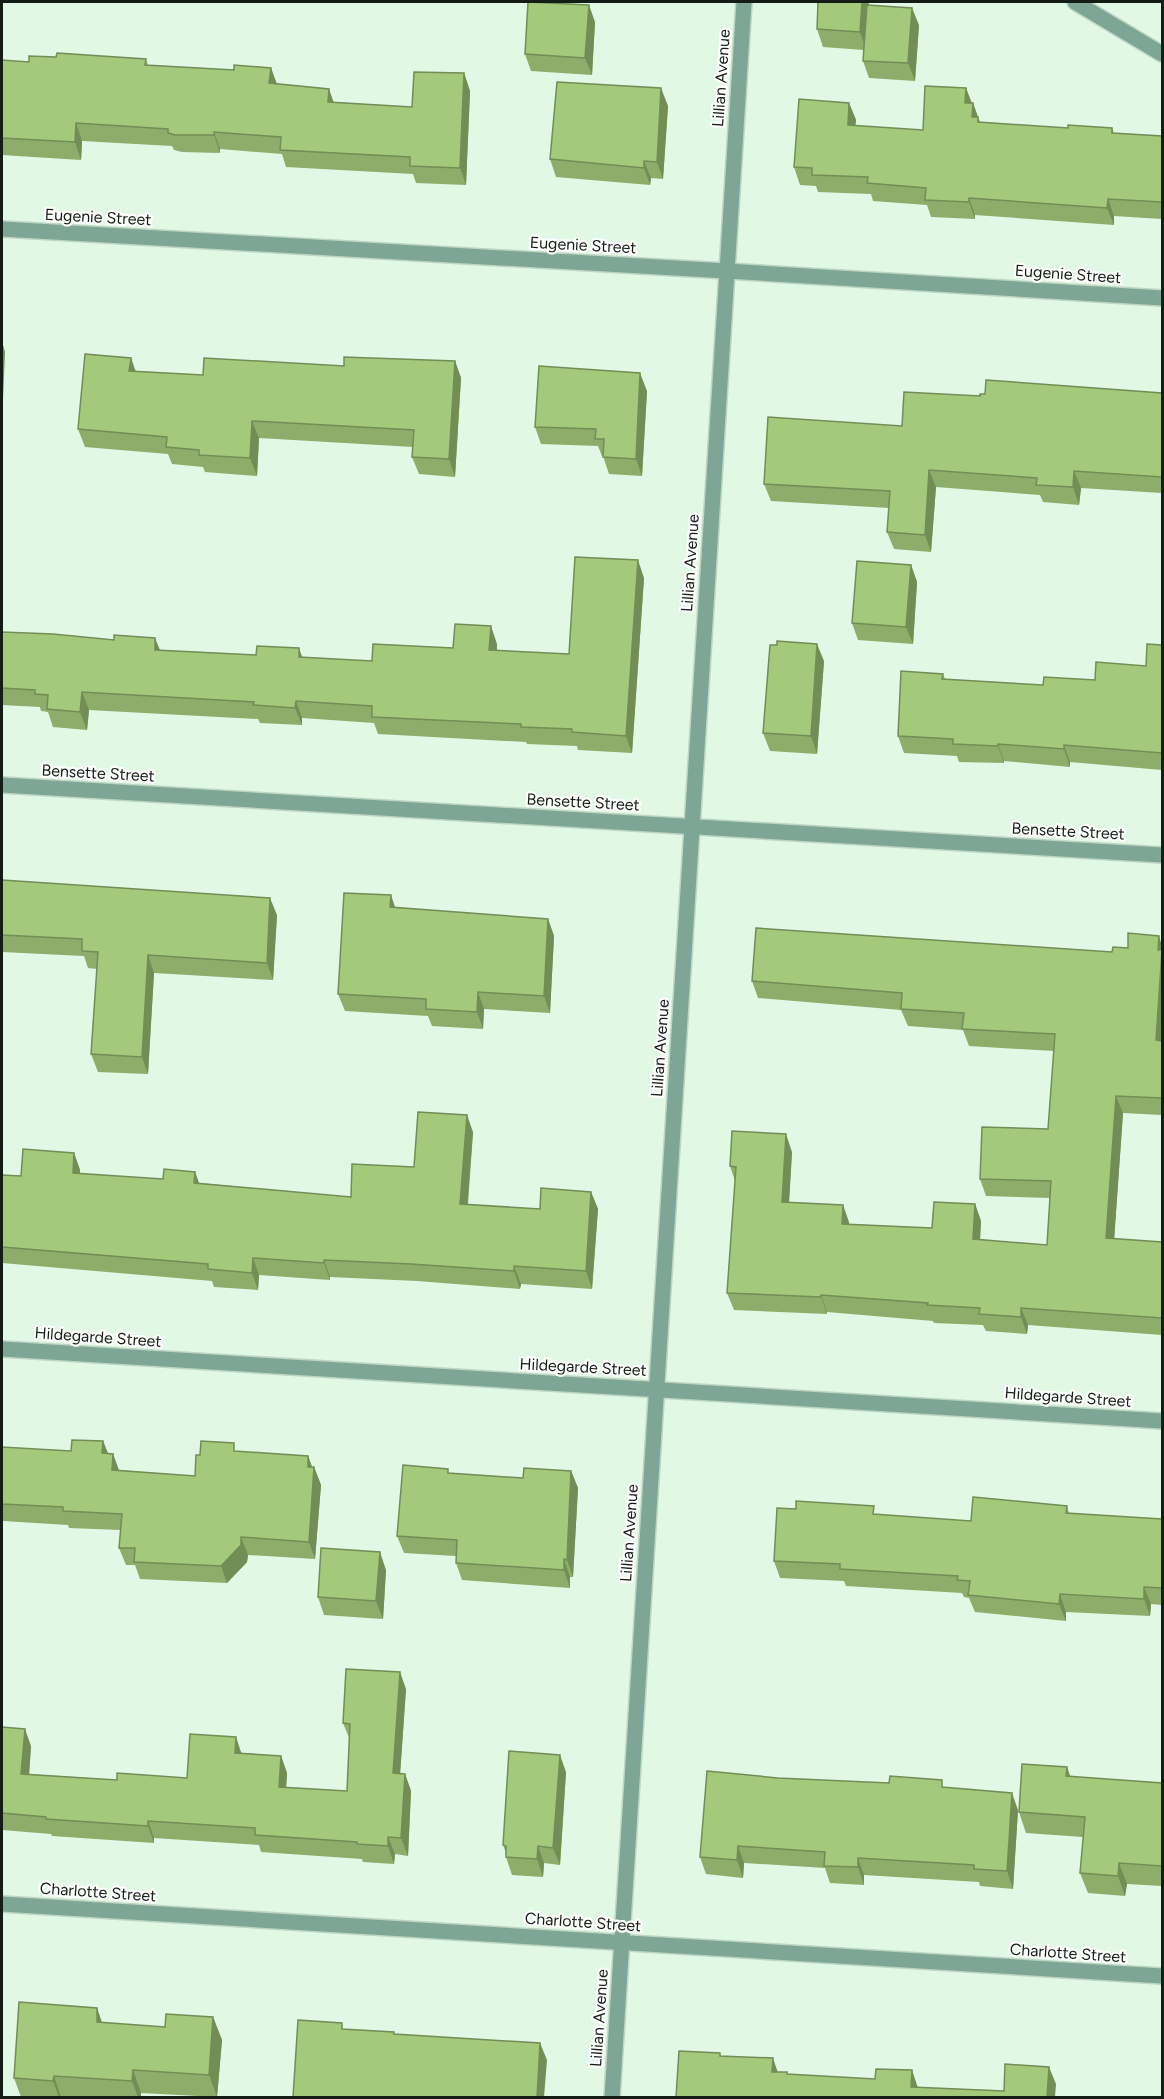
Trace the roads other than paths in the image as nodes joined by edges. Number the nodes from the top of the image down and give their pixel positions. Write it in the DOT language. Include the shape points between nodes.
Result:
graph roads {
  1 [pos="744,2"];
  2 [pos="1075,2"];
  3 [pos="1162,54"];
  4 [pos="2,229"];
  5 [pos="727,271"];
  6 [pos="1162,298"];
  7 [pos="2,785"];
  8 [pos="692,826"];
  9 [pos="1162,855"];
  10 [pos="2,1349"];
  11 [pos="656,1390"];
  12 [pos="1162,1421"];
  13 [pos="2,1904"];
  14 [pos="622,1943"];
  15 [pos="1162,1976"];
  16 [pos="612,2097"];
  1 -- 5 [label="street, Lillian Avenue"];
  2 -- 3 [label="street"];
  4 -- 5 [label="street, Eugenie Street"];
  5 -- 6 [label="street, Eugenie Street"];
  5 -- 8 [label="street, Lillian Avenue"];
  7 -- 8 [label="street, Bensette Street"];
  8 -- 9 [label="street, Bensette Street"];
  8 -- 11 [label="street, Lillian Avenue"];
  10 -- 11 [label="street, Hildegarde Street"];
  11 -- 12 [label="street, Hildegarde Street"];
  11 -- 14 [label="street, Lillian Avenue"];
  13 -- 14 [label="street, Charlotte Street"];
  14 -- 15 [label="street, Charlotte Street"];
  14 -- 16 [label="street, Lillian Avenue"];
}
